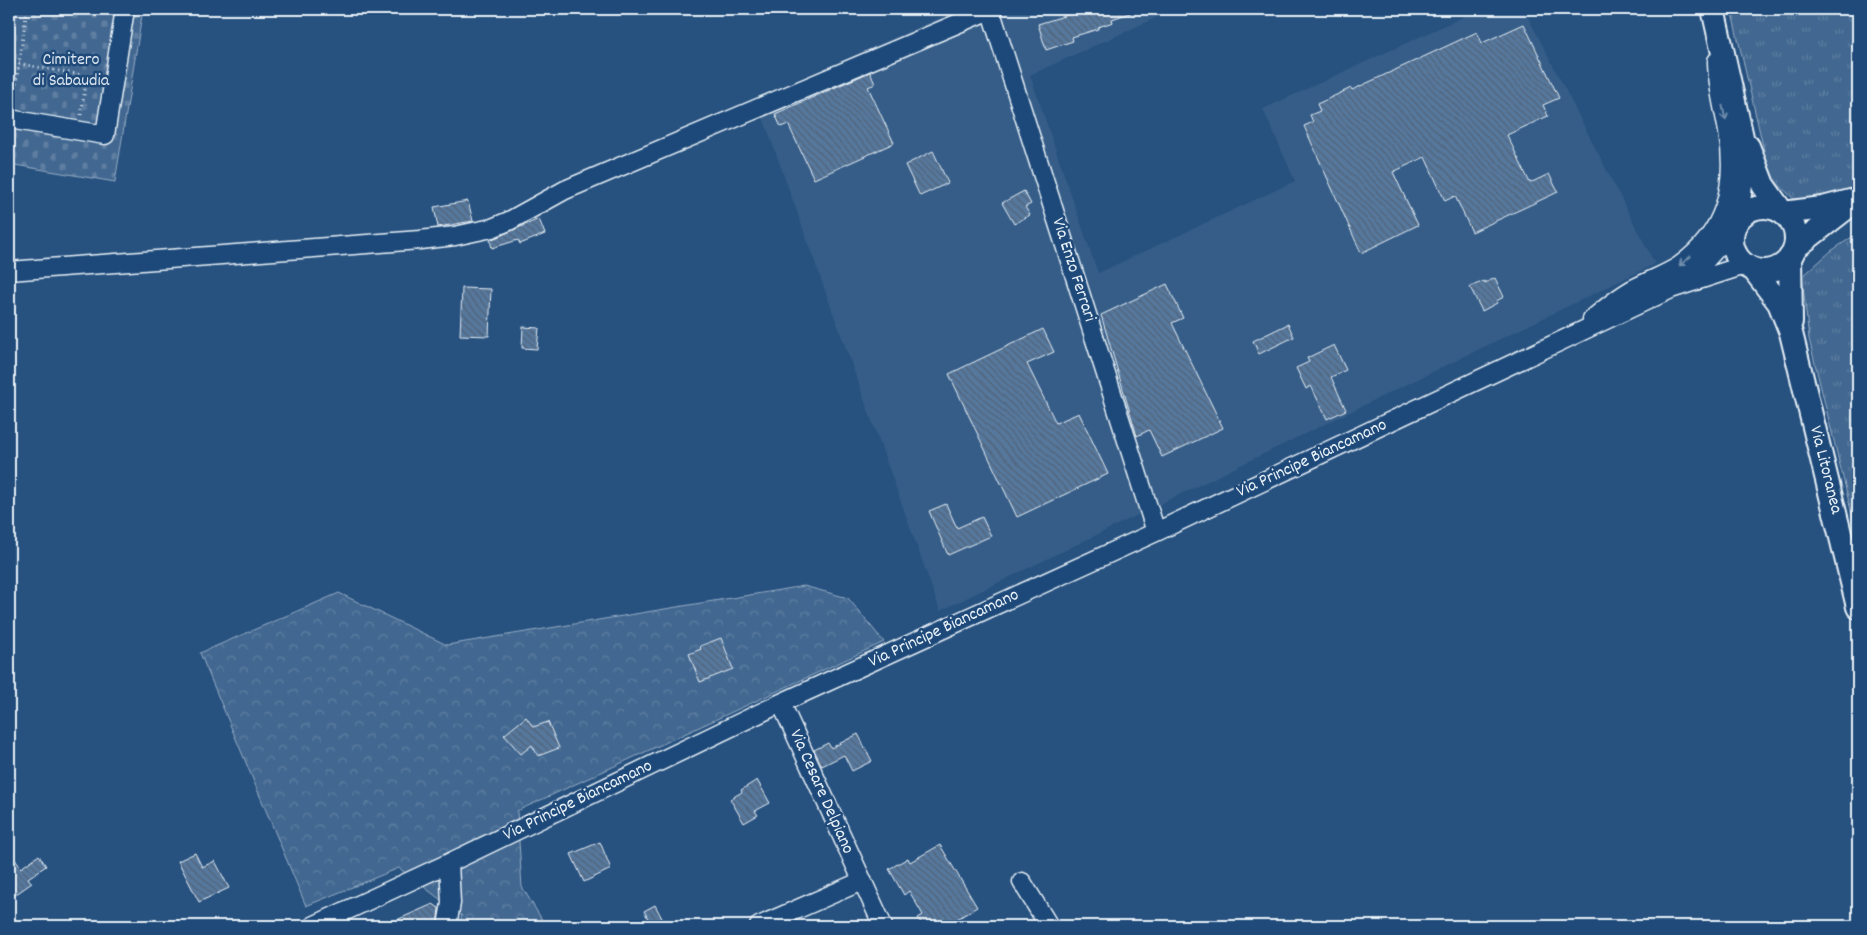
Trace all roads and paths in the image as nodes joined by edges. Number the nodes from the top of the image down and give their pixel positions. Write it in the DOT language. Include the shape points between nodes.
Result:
graph roads {
  1 [pos="27,9"];
  2 [pos="125,9"];
  3 [pos="991,9"];
  4 [pos="1713,9"];
  5 [pos="1718,30"];
  6 [pos="9,62"];
  7 [pos="19,64"];
  8 [pos="88,76"];
  9 [pos="114,81"];
  10 [pos="10,119"];
  11 [pos="1741,129"];
  12 [pos="79,131"];
  13 [pos="1858,199"];
  14 [pos="1783,213"];
  15 [pos="1735,225"];
  16 [pos="1792,253"];
  17 [pos="1750,268"];
  18 [pos="9,271"];
  19 [pos="1671,289"];
  20 [pos="1791,333"];
  21 [pos="1576,334"];
  22 [pos="1156,532"];
  23 [pos="1858,607"];
  24 [pos="781,703"];
  25 [pos="449,864"];
  26 [pos="862,881"];
  27 [pos="1022,882"];
  28 [pos="313,926"];
  29 [pos="447,926"];
  30 [pos="759,926"];
  31 [pos="883,926"];
  32 [pos="1049,926"];
  1 -- 7 [label="path"];
  2 -- 9 [label="street"];
  3 -- 18 [label="street" via="574,186 492,228 420,240"];
  3 -- 22 [label="street, Via Enzo Ferrari"];
  4 -- 5 [label="main road"];
  5 -- 11 [label="main road"];
  5 -- 21 [label="street, Via Principe Biancamano, one-way" via="1717,72 1731,166 1729,192 1719,220 1703,244 1683,263 1620,297"];
  6 -- 7 [label="path"];
  7 -- 8 [label="path"];
  7 -- 10 [label="path"];
  8 -- 9 [label="path"];
  8 -- 12 [label="path"];
  9 -- 12 [label="street" via="105,135"];
  10 -- 12 [label="street"];
  11 -- 14 [label="main road" via="1763,185"];
  11 -- 15 [label="main road" via="1743,167"];
  13 -- 14 [label="main road"];
  13 -- 16 [label="main road"];
  14 -- 15 [label="main road" via="1773,208 1753,208 1744,213"];
  14 -- 16 [label="main road" via="1794,228 1796,238"];
  15 -- 17 [label="main road" via="1733,249"];
  15 -- 19 [label="street, Via Principe Biancamano" via="1705,261"];
  16 -- 17 [label="main road" via="1783,265 1774,269"];
  16 -- 20 [label="main road, Via Litoranea"];
  17 -- 19 [label="street, Via Principe Biancamano"];
  17 -- 20 [label="main road, Via Litoranea" via="1779,303"];
  19 -- 21 [label="street, Via Principe Biancamano"];
  20 -- 23 [label="main road, Via Litoranea"];
  21 -- 22 [label="street, Via Principe Biancamano"];
  22 -- 24 [label="street, Via Principe Biancamano"];
  24 -- 25 [label="street, Via Principe Biancamano"];
  24 -- 26 [label="street, Via Cesare Delpiano"];
  25 -- 28 [label="street, Via Principe Biancamano"];
  25 -- 29 [label="street" via="452,903"];
  26 -- 30 [label="street"];
  26 -- 31 [label="street, Via Cesare Delpiano"];
  27 -- 32 [label="street"];
}
